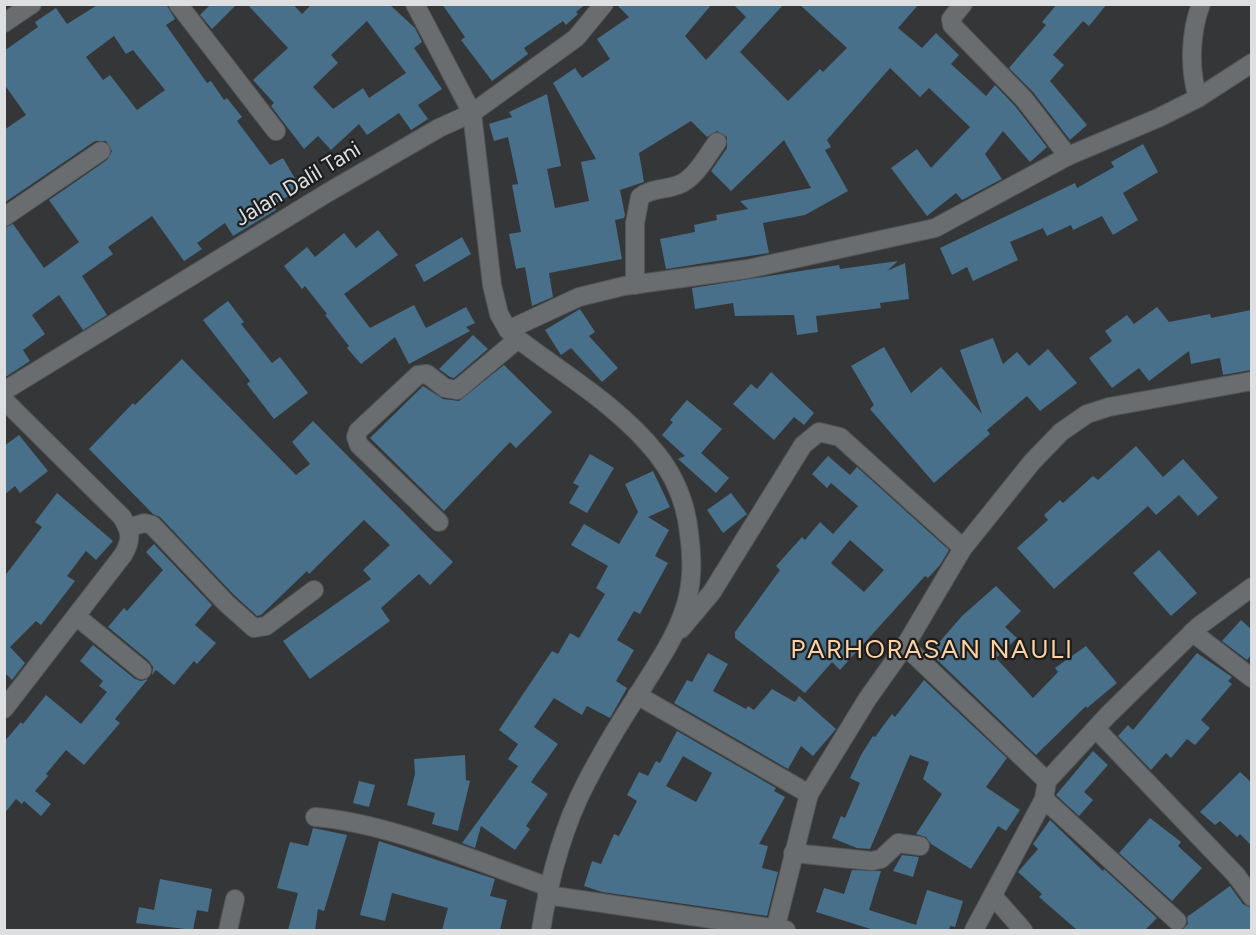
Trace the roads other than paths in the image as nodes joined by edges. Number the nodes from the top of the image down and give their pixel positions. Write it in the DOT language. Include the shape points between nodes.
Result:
graph roads {
  1 [pos="178,4"];
  2 [pos="415,4"];
  3 [pos="604,4"];
  4 [pos="963,4"];
  5 [pos="1201,4"];
  6 [pos="29,5"];
  7 [pos="4,23"];
  8 [pos="1251,63"];
  9 [pos="1198,98"];
  10 [pos="472,113"];
  11 [pos="276,131"];
  12 [pos="717,142"];
  13 [pos="101,151"];
  14 [pos="1068,156"];
  15 [pos="4,217"];
  16 [pos="635,285"];
  17 [pos="513,334"];
  18 [pos="1251,381"];
  19 [pos="4,391"];
  20 [pos="4,400"];
  21 [pos="439,522"];
  22 [pos="128,528"];
  23 [pos="963,548"];
  24 [pos="1251,587"];
  25 [pos="314,590"];
  26 [pos="76,616"];
  27 [pos="1192,632"];
  28 [pos="674,637"];
  29 [pos="905,646"];
  30 [pos="142,670"];
  31 [pos="1251,678"];
  32 [pos="637,695"];
  33 [pos="4,710"];
  34 [pos="1097,730"];
  35 [pos="1046,790"];
  36 [pos="809,794"];
  37 [pos="315,817"];
  38 [pos="920,846"];
  39 [pos="793,853"];
  40 [pos="548,891"];
  41 [pos="993,896"];
  42 [pos="1251,897"];
  43 [pos="235,899"];
  44 [pos="1177,921"];
  45 [pos="228,930"];
  46 [pos="541,930"];
  47 [pos="779,930"];
  48 [pos="974,930"];
  49 [pos="1023,930"];
  1 -- 11 [label="street"];
  2 -- 10 [label="street"];
  3 -- 10 [label="street, Jalan Dalil Tani" via="576,38"];
  4 -- 14 [label="street" via="951,19 952,25 1024,99"];
  5 -- 9 [label="street" via="1192,79"];
  6 -- 7 [label="street"];
  8 -- 9 [label="street"];
  9 -- 14 [label="street"];
  10 -- 17 [label="street" via="492,285 499,314"];
  10 -- 19 [label="street, Jalan Dalil Tani" via="327,193"];
  12 -- 16 [label="street" via="680,185 640,196 635,223"];
  13 -- 15 [label="street"];
  14 -- 16 [label="street" via="935,228 748,269"];
  16 -- 17 [label="street" via="579,297"];
  17 -- 21 [label="street" via="457,390 445,388 428,374 418,375 358,431 358,445"];
  17 -- 28 [label="street" via="587,388 628,424 657,454 682,494 692,560 688,597"];
  18 -- 23 [label="street" via="1087,414 1061,432 1032,462"];
  20 -- 22 [label="street" via="122,517"];
  22 -- 25 [label="street" via="152,525 254,628 266,626"];
  22 -- 26 [label="street" via="129,544"];
  23 -- 28 [label="street" via="840,437 819,432 803,445 712,592"];
  23 -- 29 [label="street"];
  24 -- 27 [label="street"];
  26 -- 30 [label="street"];
  26 -- 33 [label="street"];
  27 -- 31 [label="street"];
  27 -- 34 [label="street"];
  28 -- 32 [label="street"];
  29 -- 35 [label="street"];
  29 -- 36 [label="street"];
  32 -- 36 [label="street"];
  32 -- 40 [label="street" via="585,786 562,839"];
  34 -- 35 [label="street"];
  34 -- 42 [label="street" via="1236,875"];
  35 -- 41 [label="street"];
  35 -- 44 [label="street"];
  36 -- 39 [label="street"];
  37 -- 40 [label="street" via="383,830"];
  38 -- 39 [label="street" via="898,843 881,859 872,861"];
  39 -- 47 [label="street"];
  40 -- 46 [label="street"];
  40 -- 47 [label="street"];
  41 -- 48 [label="street"];
  41 -- 49 [label="street"];
  43 -- 45 [label="street"];
}
